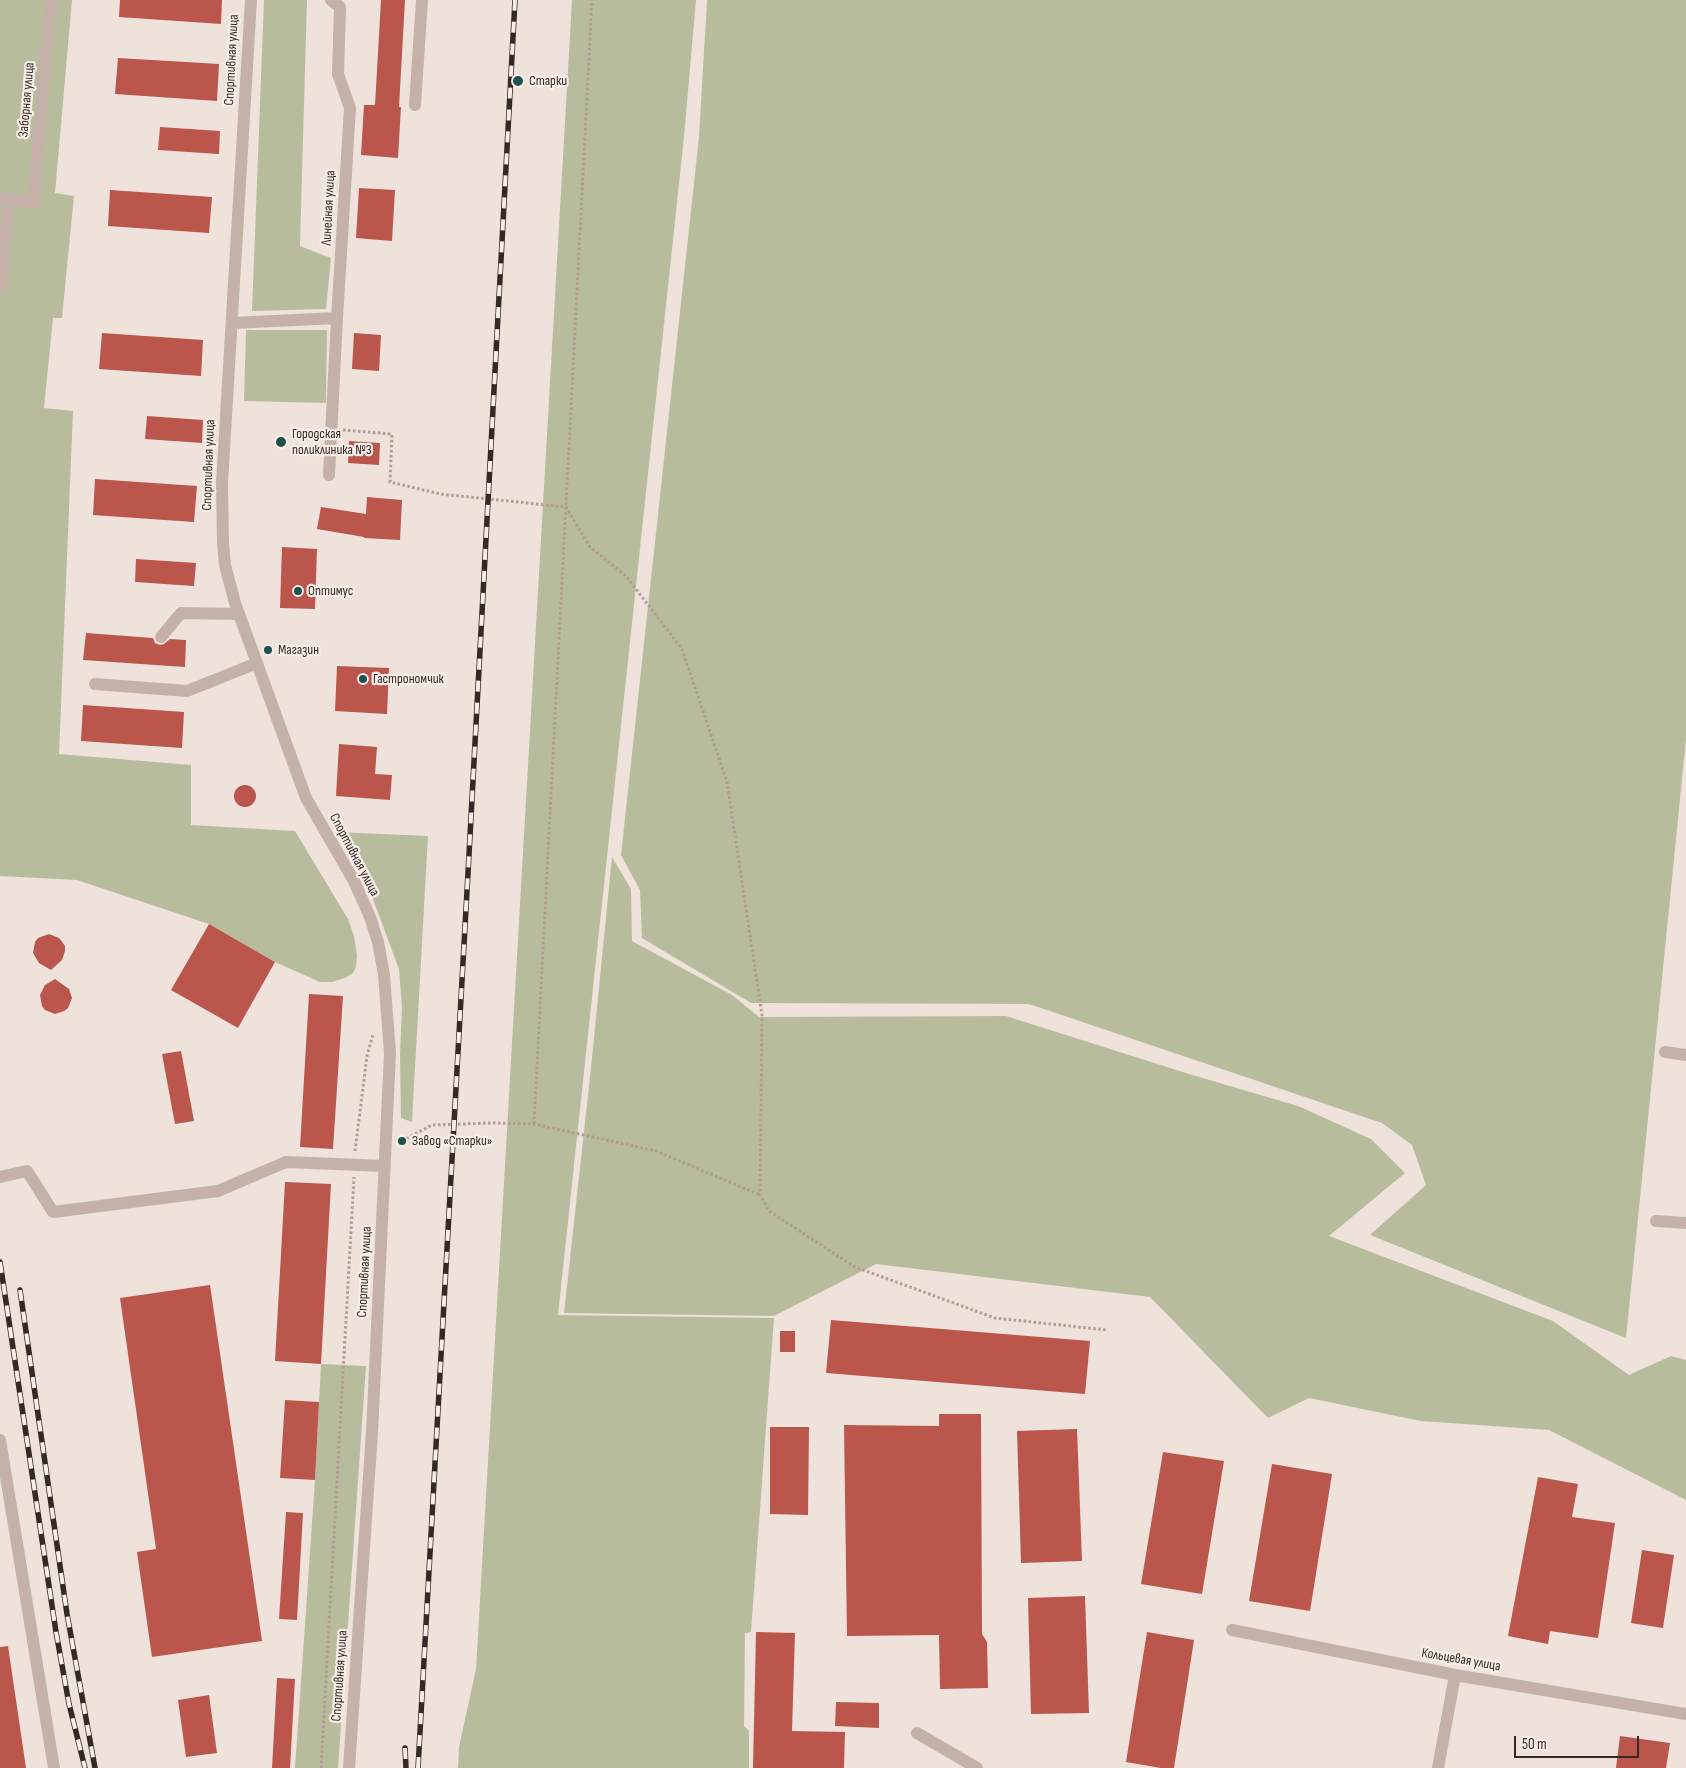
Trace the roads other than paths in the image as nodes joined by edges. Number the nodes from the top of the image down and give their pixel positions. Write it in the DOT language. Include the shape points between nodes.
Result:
graph roads {
  1 [pos="51,0"];
  2 [pos="251,0"];
  3 [pos="331,0"];
  4 [pos="422,0"];
  5 [pos="415,104"];
  6 [pos="4,199"];
  7 [pos="0,290"];
  8 [pos="337,318"];
  9 [pos="232,323"];
  10 [pos="329,475"];
  11 [pos="239,614"];
  12 [pos="160,637"];
  13 [pos="257,663"];
  14 [pos="95,684"];
  15 [pos="1665,1052"];
  16 [pos="1686,1055"];
  17 [pos="385,1166"];
  18 [pos="0,1177"];
  19 [pos="1656,1221"];
  20 [pos="1686,1223"];
  21 [pos="0,1440"];
  22 [pos="1232,1630"];
  23 [pos="1455,1675"];
  24 [pos="1686,1714"];
  25 [pos="917,1733"];
  26 [pos="54,1768"];
  27 [pos="349,1768"];
  28 [pos="977,1768"];
  29 [pos="1438,1768"];
  1 -- 6 [label="street, Заборная улица" via="33,203"];
  2 -- 9 [label="street, Спортивная улица"];
  3 -- 8 [label="street, Линейная улица" via="340,7 338,74 350,108"];
  4 -- 5 [label="street"];
  6 -- 7 [label="street"];
  8 -- 9 [label="street"];
  8 -- 10 [label="street"];
  9 -- 11 [label="street, Спортивная улица" via="222,519 225,565"];
  11 -- 12 [label="street" via="181,613"];
  11 -- 13 [label="street, Спортивная улица"];
  13 -- 14 [label="street" via="188,690"];
  13 -- 17 [label="street, Спортивная улица" via="306,798 354,881 378,942 390,1053"];
  15 -- 16 [label="street"];
  17 -- 18 [label="street" via="286,1162 218,1191 53,1212 27,1171"];
  17 -- 27 [label="street, Спортивная улица" via="372,1432"];
  19 -- 20 [label="street"];
  21 -- 26 [label="street"];
  22 -- 23 [label="street, Кольцевая улица"];
  23 -- 24 [label="street, Кольцевая улица"];
  23 -- 29 [label="street"];
  25 -- 28 [label="street"];
}
